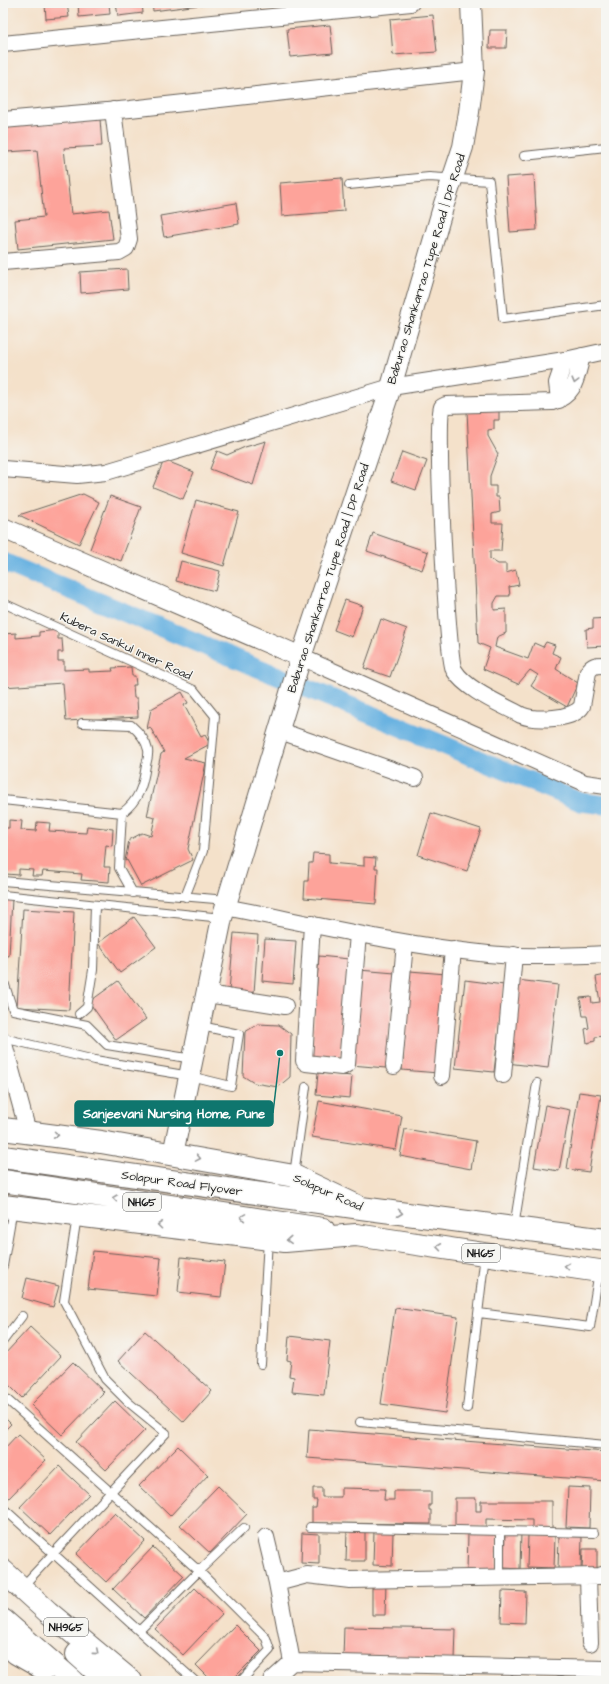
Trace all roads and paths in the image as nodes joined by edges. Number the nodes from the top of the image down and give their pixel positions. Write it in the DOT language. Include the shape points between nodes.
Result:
graph roads {
  1 [pos="411,3"];
  2 [pos="471,3"];
  3 [pos="3,44"];
  4 [pos="474,71"];
  5 [pos="114,110"];
  6 [pos="3,120"];
  7 [pos="606,147"];
  8 [pos="524,156"];
  9 [pos="454,178"];
  10 [pos="349,185"];
  11 [pos="3,262"];
  12 [pos="606,305"];
  13 [pos="606,351"];
  14 [pos="582,356"];
  15 [pos="565,360"];
  16 [pos="391,387"];
  17 [pos="559,400"];
  18 [pos="3,468"];
  19 [pos="3,528"];
  20 [pos="3,603"];
  21 [pos="300,663"];
  22 [pos="606,665"];
  23 [pos="82,723"];
  24 [pos="280,731"];
  25 [pos="415,778"];
  26 [pos="606,786"];
  27 [pos="3,800"];
  28 [pos="122,813"];
  29 [pos="3,881"];
  30 [pos="133,893"];
  31 [pos="3,895"];
  32 [pos="185,897"];
  33 [pos="95,905"];
  34 [pos="225,908"];
  35 [pos="312,924"];
  36 [pos="358,934"];
  37 [pos="405,943"];
  38 [pos="453,949"];
  39 [pos="606,954"];
  40 [pos="514,955"];
  41 [pos="3,979"];
  42 [pos="207,994"];
  43 [pos="285,1006"];
  44 [pos="78,1014"];
  45 [pos="201,1026"];
  46 [pos="3,1039"];
  47 [pos="394,1066"];
  48 [pos="192,1068"];
  49 [pos="503,1075"];
  50 [pos="442,1076"];
  51 [pos="537,1084"];
  52 [pos="306,1087"];
  53 [pos="3,1129"];
  54 [pos="28,1132"];
  55 [pos="174,1154"];
  56 [pos="3,1157"];
  57 [pos="294,1176"];
  58 [pos="3,1181"];
  59 [pos="8,1207"];
  60 [pos="361,1208"];
  61 [pos="77,1215"];
  62 [pos="514,1228"];
  63 [pos="275,1231"];
  64 [pos="606,1240"];
  65 [pos="485,1253"];
  66 [pos="3,1266"];
  67 [pos="603,1272"];
  68 [pos="478,1313"];
  69 [pos="22,1316"];
  70 [pos="3,1341"];
  71 [pos="261,1364"];
  72 [pos="3,1396"];
  73 [pos="467,1408"];
  74 [pos="360,1422"];
  75 [pos="606,1445"];
  76 [pos="109,1491"];
  77 [pos="3,1508"];
  78 [pos="244,1528"];
  79 [pos="310,1528"];
  80 [pos="500,1530"];
  81 [pos="594,1533"];
  82 [pos="266,1537"];
  83 [pos="54,1554"];
  84 [pos="3,1571"];
  85 [pos="199,1571"];
  86 [pos="606,1574"];
  87 [pos="588,1576"];
  88 [pos="500,1578"];
  89 [pos="277,1583"];
  90 [pos="12,1588"];
  91 [pos="3,1620"];
  92 [pos="139,1631"];
  93 [pos="3,1641"];
  94 [pos="590,1643"];
  95 [pos="292,1662"];
  96 [pos="606,1669"];
  97 [pos="64,1681"];
  98 [pos="72,1681"];
  99 [pos="106,1681"];
  100 [pos="131,1681"];
  101 [pos="195,1681"];
  102 [pos="241,1681"];
  103 [pos="271,1681"];
  1 -- 3 [label="street"];
  2 -- 4 [label="street, Baburao Shankarrao Tupe Road | DP Road"];
  4 -- 5 [label="street"];
  4 -- 9 [label="street, Baburao Shankarrao Tupe Road | DP Road" via="470,112"];
  5 -- 6 [label="street"];
  5 -- 11 [label="street" via="129,239 126,248 119,252"];
  7 -- 8 [label="lane"];
  9 -- 10 [label="lane" via="429,177"];
  9 -- 12 [label="lane" via="489,182 503,319"];
  9 -- 16 [label="street, Baburao Shankarrao Tupe Road | DP Road" via="444,204"];
  13 -- 14 [label="street"];
  14 -- 15 [label="street"];
  14 -- 17 [label="street, one-way" via="573,389"];
  15 -- 16 [label="street"];
  15 -- 17 [label="street" via="557,383"];
  16 -- 18 [label="street" via="106,472 77,475"];
  16 -- 21 [label="street, Baburao Shankarrao Tupe Road | DP Road"];
  17 -- 22 [label="street" via="443,405 440,409 442,549 453,668 467,684 521,715 530,719 541,719 579,711 588,672 595,666"];
  19 -- 21 [label="street"];
  20 -- 32 [label="lane, Kubera Sankul Inner Road" via="194,690 215,716 203,851"];
  21 -- 24 [label="street, Baburao Shankarrao Tupe Road | DP Road"];
  21 -- 26 [label="street" via="584,783"];
  23 -- 28 [label="lane" via="131,725 144,739 149,751 143,782 132,806"];
  24 -- 25 [label="street"];
  24 -- 34 [label="street, Baburao Shankarrao Tupe Road | DP Road"];
  27 -- 28 [label="lane"];
  28 -- 30 [label="lane" via="119,868"];
  29 -- 30 [label="lane"];
  30 -- 32 [label="lane"];
  31 -- 33 [label="lane"];
  32 -- 34 [label="lane"];
  33 -- 34 [label="lane"];
  33 -- 44 [label="lane" via="92,970 87,1007"];
  34 -- 35 [label="street"];
  34 -- 42 [label="street, Baburao Shankarrao Tupe Road | DP Road"];
  35 -- 36 [label="street"];
  35 -- 36 [label="street" via="304,1061 306,1063 342,1067 347,1064"];
  36 -- 37 [label="street"];
  37 -- 38 [label="street"];
  37 -- 47 [label="street"];
  38 -- 40 [label="street" via="489,955"];
  38 -- 50 [label="street"];
  39 -- 40 [label="street"];
  40 -- 49 [label="street"];
  41 -- 48 [label="lane" via="13,1010 87,1025 107,1045"];
  42 -- 43 [label="street"];
  42 -- 45 [label="street, Baburao Shankarrao Tupe Road | DP Road"];
  45 -- 48 [label="street, Baburao Shankarrao Tupe Road | DP Road"];
  45 -- 48 [label="lane" via="239,1034 231,1086"];
  46 -- 48 [label="lane" via="95,1060"];
  46 -- 54 [label="street"];
  48 -- 55 [label="street, Baburao Shankarrao Tupe Road | DP Road"];
  51 -- 62 [label="lane"];
  52 -- 57 [label="lane"];
  53 -- 54 [label="main road, Solapur Road"];
  54 -- 55 [label="main road, Solapur Road, one-way"];
  55 -- 57 [label="main road, Solapur Road, one-way"];
  56 -- 60 [label="main road, Solapur Road Flyover / NH65"];
  57 -- 60 [label="main road, Solapur Road"];
  63 -- 58 [label="main road, Solapur Road Flyover / NH65, one-way"];
  59 -- 61 [label="main road"];
  59 -- 66 [label="lane"];
  60 -- 62 [label="main road, Solapur Road / NH65, one-way"];
  63 -- 61 [label="main road, one-way"];
  61 -- 76 [label="lane" via="64,1301 105,1379 166,1433"];
  62 -- 64 [label="main road, Solapur Road / NH65"];
  65 -- 63 [label="main road, NH65, one-way" via="356,1235 285,1241"];
  63 -- 71 [label="lane"];
  67 -- 65 [label="main road, NH65, one-way"];
  65 -- 68 [label="lane"];
  67 -- 68 [label="lane" via="590,1327"];
  68 -- 73 [label="lane"];
  69 -- 70 [label="lane"];
  72 -- 76 [label="lane"];
  74 -- 75 [label="lane"];
  76 -- 83 [label="lane"];
  76 -- 85 [label="lane"];
  77 -- 83 [label="lane"];
  78 -- 85 [label="lane"];
  79 -- 80 [label="lane"];
  80 -- 81 [label="lane"];
  80 -- 88 [label="lane"];
  82 -- 89 [label="street"];
  83 -- 90 [label="lane"];
  83 -- 92 [label="lane"];
  84 -- 90 [label="main road, NH965"];
  85 -- 92 [label="lane"];
  85 -- 102 [label="lane" via="266,1638 270,1650"];
  86 -- 87 [label="street"];
  87 -- 88 [label="street"];
  87 -- 94 [label="street"];
  88 -- 89 [label="street" via="350,1580 307,1575"];
  89 -- 95 [label="street"];
  90 -- 99 [label="main road, NH965"];
  90 -- 100 [label="main road, NH965, one-way"];
  91 -- 98 [label="main road, NH965"];
  92 -- 101 [label="lane"];
  93 -- 97 [label="main road" via="16,1653"];
  95 -- 96 [label="street"];
  95 -- 103 [label="street"];
}
